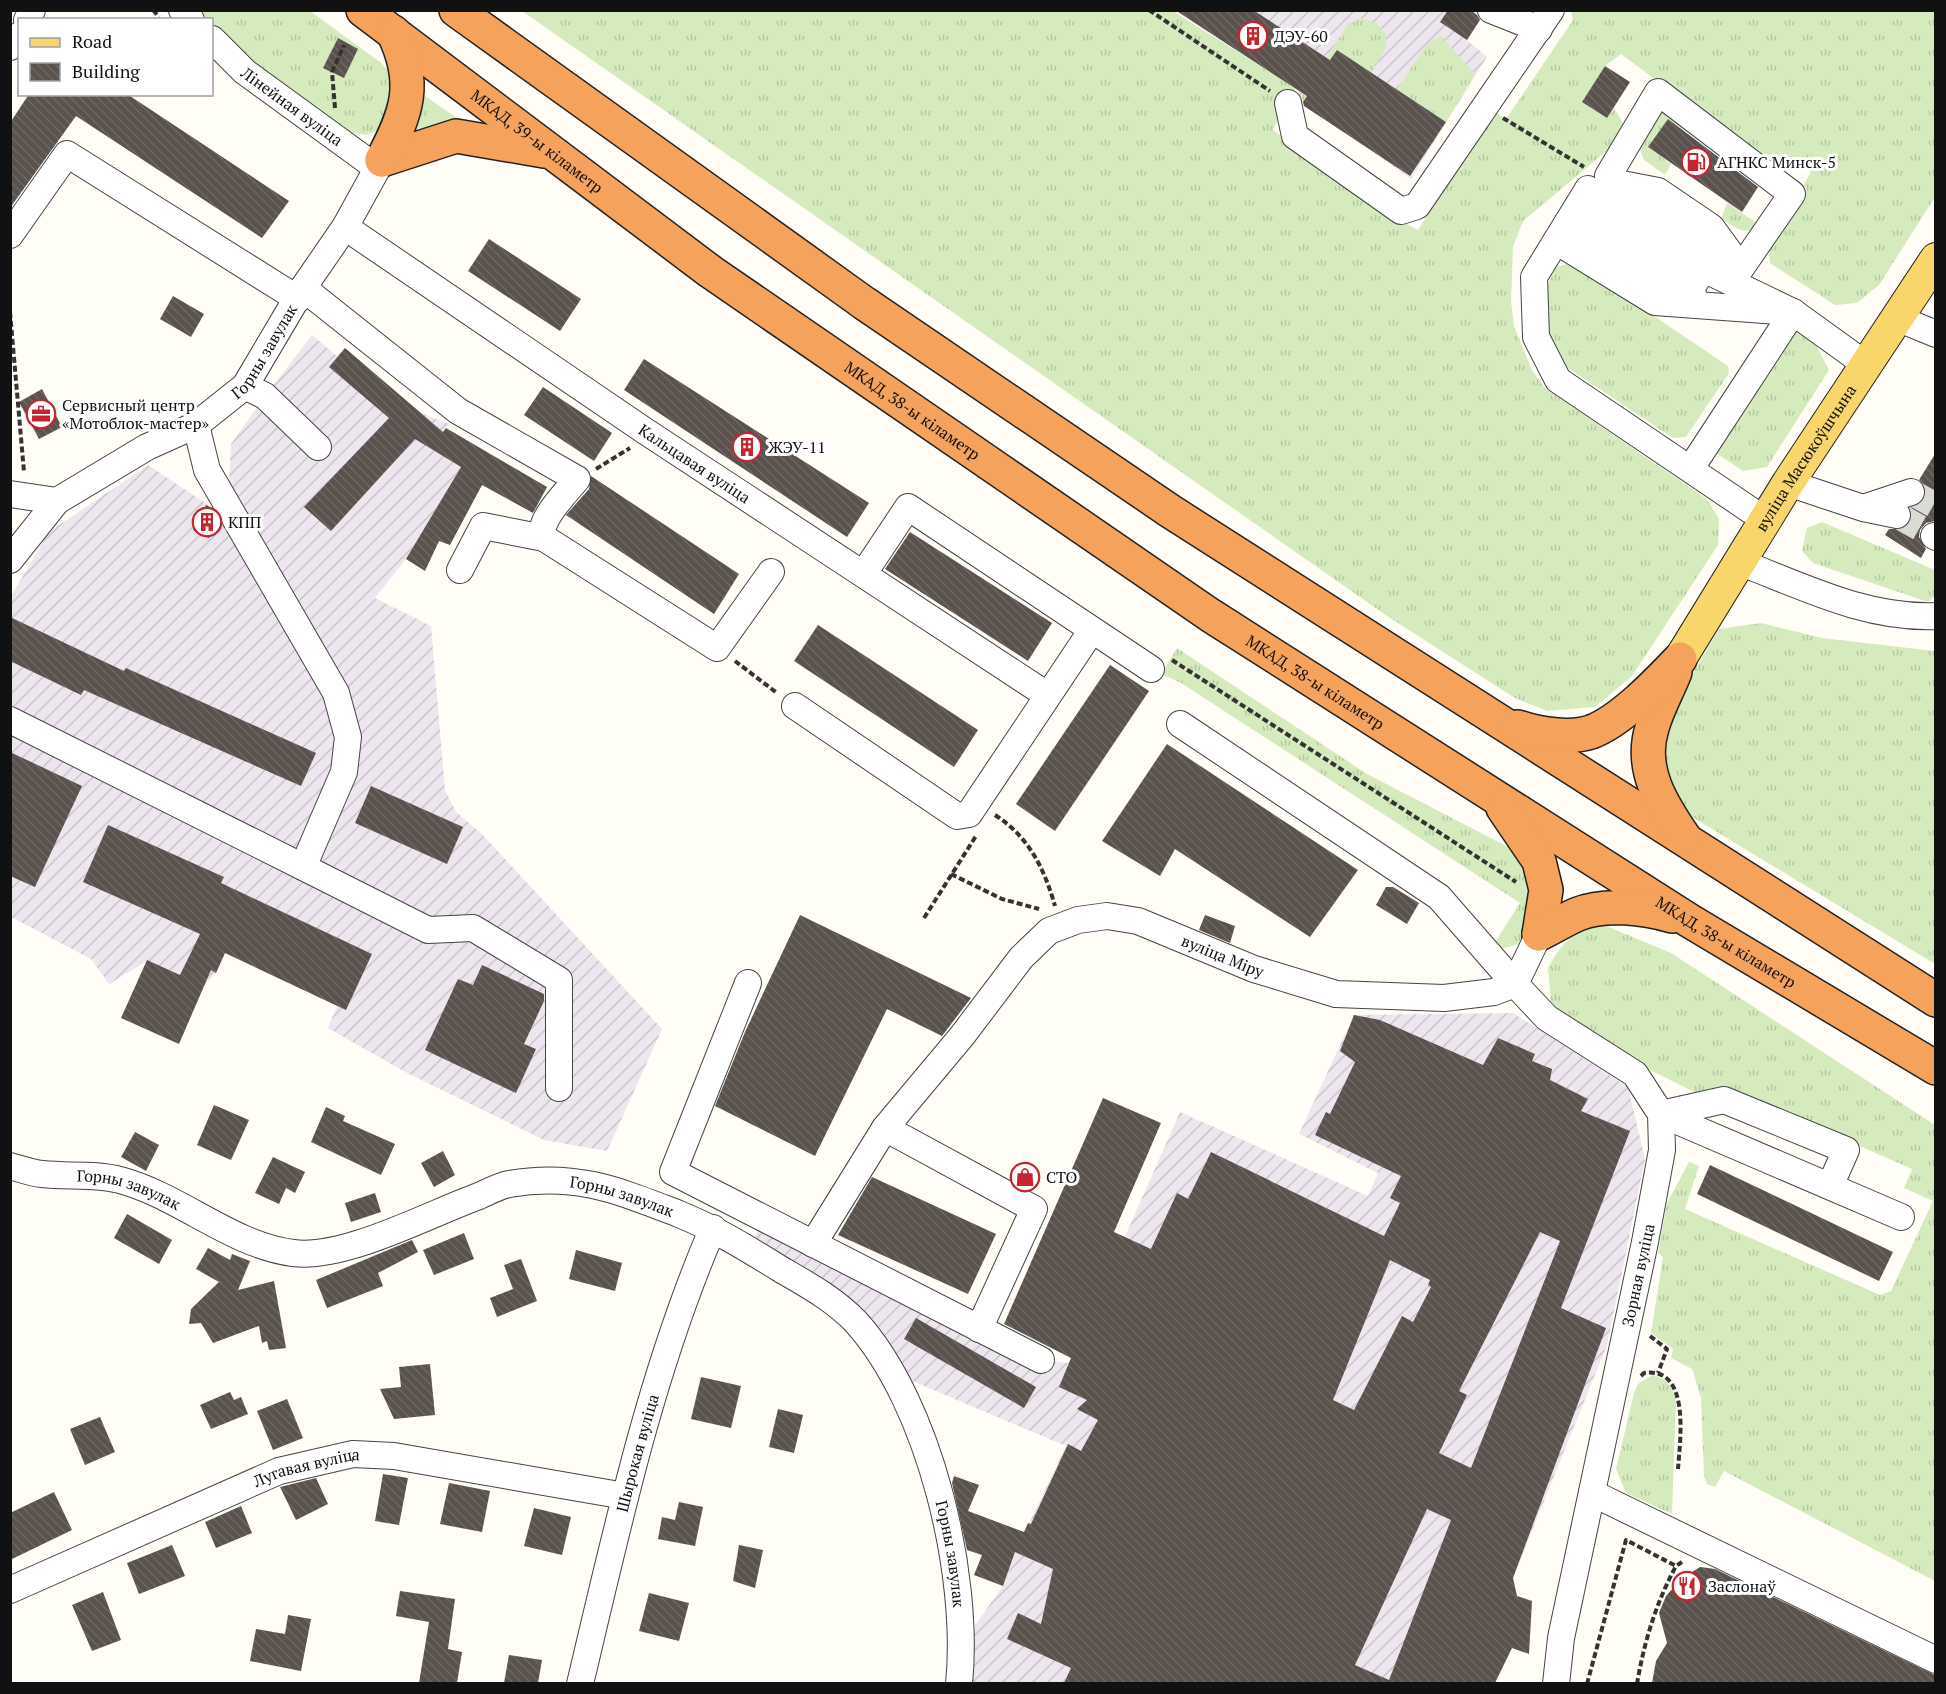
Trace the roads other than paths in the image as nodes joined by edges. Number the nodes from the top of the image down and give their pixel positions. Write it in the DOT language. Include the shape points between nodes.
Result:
graph roads {
  1 [pos="363,10"];
  2 [pos="456,10"];
  3 [pos="1491,10"];
  4 [pos="1545,20"];
  5 [pos="393,32"];
  6 [pos="213,40"];
  7 [pos="1288,103"];
  8 [pos="548,151"];
  9 [pos="379,164"];
  10 [pos="1587,199"];
  11 [pos="345,228"];
  12 [pos="10,235"];
  13 [pos="1935,259"];
  14 [pos="1741,268"];
  15 [pos="711,272"];
  16 [pos="301,294"];
  17 [pos="1793,312"];
  18 [pos="1897,318"];
  19 [pos="1935,334"];
  20 [pos="1865,364"];
  21 [pos="245,386"];
  22 [pos="196,425"];
  23 [pos="318,447"];
  24 [pos="1691,468"];
  25 [pos="1788,483"];
  26 [pos="1911,492"];
  27 [pos="17,496"];
  28 [pos="57,501"];
  29 [pos="1863,507"];
  30 [pos="1897,515"];
  31 [pos="1765,520"];
  32 [pos="544,538"];
  33 [pos="10,560"];
  34 [pos="1739,562"];
  35 [pos="460,570"];
  36 [pos="771,572"];
  37 [pos="864,573"];
  38 [pos="1935,616"];
  39 [pos="1092,630"];
  40 [pos="1680,658"];
  41 [pos="1151,669"];
  42 [pos="1047,695"];
  43 [pos="795,706"];
  44 [pos="10,720"];
  45 [pos="1496,720"];
  46 [pos="1180,724"];
  47 [pos="1492,795"];
  48 [pos="1689,845"];
  49 [pos="303,867"];
  50 [pos="1690,921"];
  51 [pos="1539,934"];
  52 [pos="748,983"];
  53 [pos="1515,984"];
  54 [pos="1935,1000"];
  55 [pos="1935,1068"];
  56 [pos="559,1088"];
  57 [pos="1660,1114"];
  58 [pos="885,1128"];
  59 [pos="10,1166"];
  60 [pos="1830,1186"];
  61 [pos="1901,1217"];
  62 [pos="713,1228"];
  63 [pos="813,1244"];
  64 [pos="979,1329"];
  65 [pos="1041,1360"];
  66 [pos="1592,1493"];
  67 [pos="624,1496"];
  68 [pos="10,1590"];
  69 [pos="1935,1660"];
  70 [pos="960,1678"];
  71 [pos="580,1683"];
  72 [pos="1556,1683"];
  1 -- 5 [label="highway, МКАД, 39-ы кіламетр"];
  2 -- 45 [label="highway" via="864,303 1170,511"];
  3 -- 4 [label="street"];
  4 -- 7 [label="street" via="1417,206 1401,211 1294,136"];
  5 -- 8 [label="highway, МКАД, 39-ы кіламетр"];
  5 -- 9 [label="highway" via="404,55 406,108"];
  6 -- 9 [label="street, Лінейная вуліца" via="245,72 338,141"];
  8 -- 9 [label="highway" via="456,136"];
  8 -- 15 [label="highway, МКАД, 39-ы кіламетр"];
  9 -- 11 [label="street, Горны завулак"];
  10 -- 14 [label="street" via="1700,244"];
  10 -- 14 [label="street" via="1658,92 1792,194"];
  10 -- 17 [label="street" via="1693,264"];
  10 -- 17 [label="street" via="1668,289"];
  10 -- 24 [label="street" via="1534,277 1536,337 1558,380"];
  11 -- 16 [label="street, Горны завулак"];
  11 -- 37 [label="street, Кальцавая вуліца"];
  12 -- 16 [label="street" via="67,154"];
  13 -- 18 [label="main road, вуліца Масюкоўшчына"];
  14 -- 17 [label="street"];
  15 -- 47 [label="highway, МКАД, 38-ы кіламетр" via="1210,615"];
  16 -- 21 [label="street, Горны завулак"];
  16 -- 32 [label="street" via="458,411 577,479 542,524"];
  17 -- 20 [label="street"];
  17 -- 24 [label="street"];
  18 -- 19 [label="street"];
  18 -- 20 [label="main road, вуліца Масюкоўшчына"];
  20 -- 25 [label="main road, вуліца Масюкоўшчына"];
  21 -- 22 [label="street, Горны завулак"];
  21 -- 23 [label="street" via="265,396"];
  22 -- 28 [label="street, Горны завулак" via="147,447"];
  22 -- 49 [label="street" via="207,470 336,693 348,737 344,772"];
  24 -- 31 [label="street"];
  25 -- 29 [label="street"];
  25 -- 31 [label="main road, вуліца Масюкоўшчына"];
  26 -- 29 [label="street"];
  27 -- 28 [label="street"];
  28 -- 33 [label="street, Горны завулак"];
  29 -- 30 [label="street"];
  31 -- 34 [label="main road, вуліца Масюкоўшчына"];
  32 -- 35 [label="street" via="483,526"];
  32 -- 36 [label="street" via="717,648"];
  34 -- 38 [label="street" via="1862,609"];
  34 -- 40 [label="main road, вуліца Масюкоўшчына"];
  37 -- 39 [label="street" via="908,507"];
  37 -- 42 [label="street, Кальцавая вуліца"];
  39 -- 41 [label="street"];
  39 -- 42 [label="street"];
  40 -- 45 [label="highway" via="1638,699 1590,732 1533,732"];
  40 -- 48 [label="highway" via="1651,729 1648,757 1653,784 1666,812"];
  42 -- 43 [label="street" via="983,808 957,816"];
  44 -- 49 [label="street"];
  45 -- 48 [label="highway"];
  46 -- 53 [label="street, Зорная вуліца" via="1439,897"];
  47 -- 50 [label="highway, МКАД, 38-ы кіламетр"];
  47 -- 51 [label="highway" via="1539,861 1546,901"];
  48 -- 54 [label="highway"];
  49 -- 56 [label="street" via="428,930 473,928 559,980"];
  50 -- 51 [label="highway" via="1664,913 1608,909 1580,913"];
  50 -- 55 [label="highway, МКАД, 38-ы кіламетр"];
  51 -- 53 [label="street"];
  52 -- 63 [label="street" via="674,1172"];
  53 -- 57 [label="street, Зорная вуліца" via="1547,1018 1635,1074"];
  53 -- 58 [label="street, вуліца Міру" via="1494,992 1444,998 1336,994 1254,969 1138,921 1107,916 1078,920 1049,931 1021,958"];
  57 -- 60 [label="street"];
  57 -- 60 [label="street" via="1724,1100 1846,1150"];
  57 -- 66 [label="street, Зорная вуліца" via="1662,1150"];
  58 -- 63 [label="street, вуліца Міру"];
  58 -- 64 [label="street" via="1034,1209"];
  59 -- 62 [label="street, Горны завулак" via="39,1174 118,1179 260,1245 294,1253 322,1253 362,1241 508,1185 564,1180 609,1186"];
  60 -- 61 [label="street"];
  62 -- 67 [label="street, Шырокая вуліца" via="686,1290 658,1374"];
  62 -- 70 [label="street, Горны завулак" via="829,1298 857,1323 893,1372 914,1414 927,1453 952,1551 961,1618"];
  63 -- 64 [label="street"];
  64 -- 65 [label="street"];
  66 -- 69 [label="street"];
  66 -- 72 [label="street, Зорная вуліца" via="1561,1638"];
  67 -- 68 [label="street, Лугавая вуліца" via="394,1456 353,1454 279,1471"];
  67 -- 71 [label="street, Шырокая вуліца"];
}
